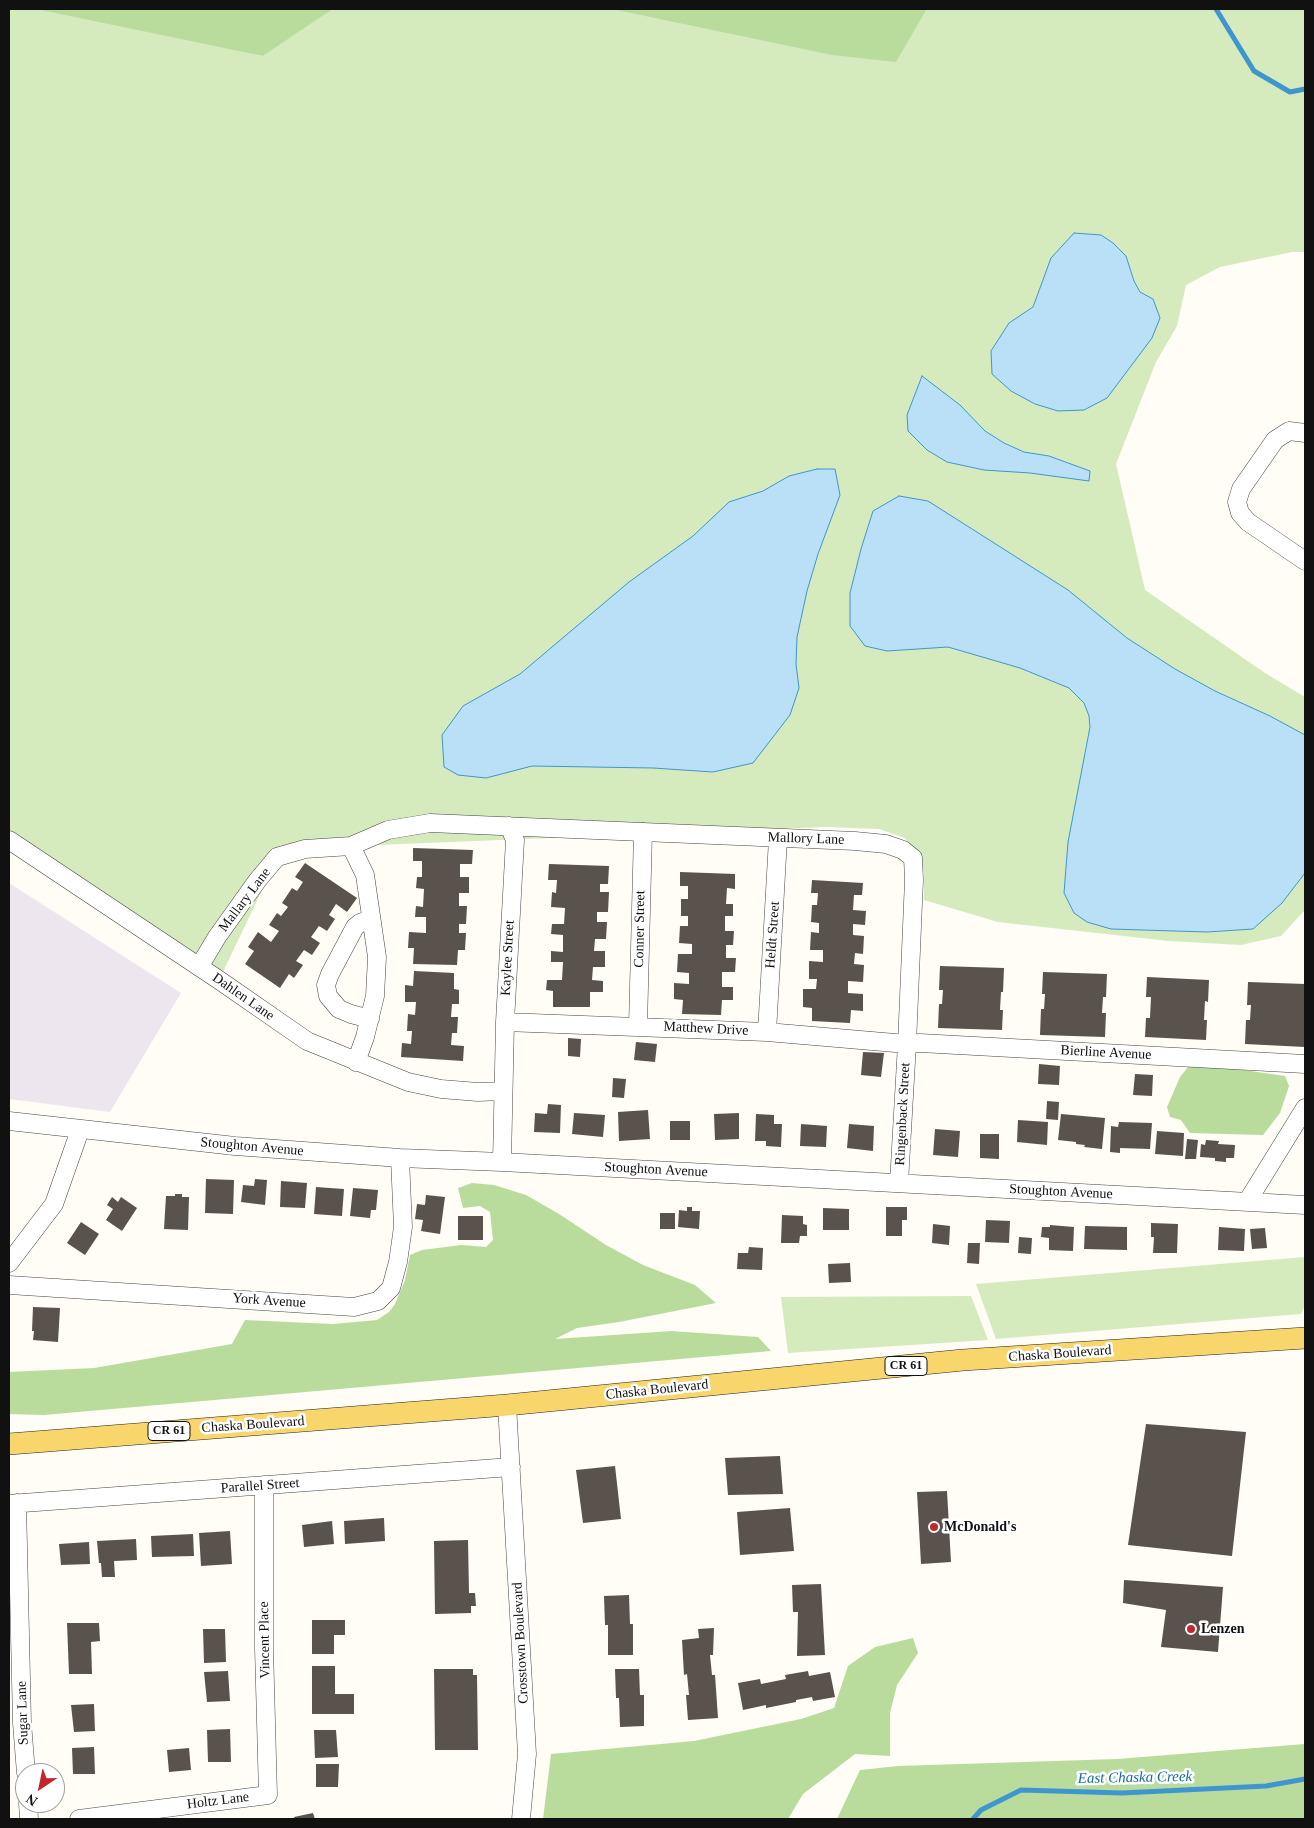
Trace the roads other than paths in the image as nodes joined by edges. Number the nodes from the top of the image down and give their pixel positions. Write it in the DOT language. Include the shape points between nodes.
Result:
graph roads {
  1 [pos="1305,433"];
  2 [pos="1305,562"];
  3 [pos="509,826"];
  4 [pos="643,832"];
  5 [pos="778,839"];
  6 [pos="9,840"];
  7 [pos="352,846"];
  8 [pos="371,919"];
  9 [pos="199,967"];
  10 [pos="370,1019"];
  11 [pos="505,1022"];
  12 [pos="638,1026"];
  13 [pos="767,1032"];
  14 [pos="907,1044"];
  15 [pos="356,1062"];
  16 [pos="1305,1064"];
  17 [pos="502,1091"];
  18 [pos="1305,1108"];
  19 [pos="9,1121"];
  20 [pos="80,1130"];
  21 [pos="400,1158"];
  22 [pos="502,1162"];
  23 [pos="899,1184"];
  24 [pos="1247,1202"];
  25 [pos="1305,1205"];
  26 [pos="9,1263"];
  27 [pos="9,1284"];
  28 [pos="1305,1338"];
  29 [pos="507,1405"];
  30 [pos="9,1444"];
  31 [pos="511,1467"];
  32 [pos="264,1485"];
  33 [pos="13,1504"];
  34 [pos="25,1763"];
  35 [pos="268,1795"];
  36 [pos="79,1819"];
  37 [pos="521,1819"];
  1 -- 2 [label="street" via="1289,431 1275,440 1241,490 1237,502 1240,513 1248,522"];
  3 -- 4 [label="street, Mallory Lane"];
  3 -- 7 [label="street, Mallary Lane" via="430,823 388,830"];
  3 -- 11 [label="street, Kaylee Street" via="515,840"];
  4 -- 5 [label="street, Mallory Lane"];
  4 -- 12 [label="street, Conner Street"];
  5 -- 13 [label="street, Heldt Street"];
  5 -- 14 [label="street, Mallory Lane" via="886,844 913,858"];
  6 -- 9 [label="street, Dahlen Lane"];
  7 -- 8 [label="street" via="365,875"];
  7 -- 9 [label="street, Mallary Lane" via="305,849 277,857 245,897"];
  8 -- 10 [label="street" via="377,957"];
  8 -- 10 [label="street" via="355,927 326,985 328,996 339,1009"];
  9 -- 15 [label="street, Dahlen Lane" via="307,1041"];
  10 -- 15 [label="street"];
  11 -- 12 [label="street, Matthew Drive"];
  11 -- 17 [label="street, Kaylee Street"];
  12 -- 13 [label="street, Matthew Drive"];
  13 -- 14 [label="street, Matthew Drive"];
  14 -- 16 [label="street, Bierline Avenue"];
  14 -- 23 [label="street, Ringenback Street"];
  15 -- 17 [label="street, Dahlen Lane" via="408,1082 441,1089"];
  17 -- 22 [label="street, Kaylee Street"];
  18 -- 24 [label="street"];
  19 -- 20 [label="street, Stoughton Avenue"];
  20 -- 21 [label="street, Stoughton Avenue"];
  20 -- 26 [label="street" via="54,1204"];
  21 -- 22 [label="street, Stoughton Avenue"];
  21 -- 27 [label="street, York Avenue" via="403,1227 398,1262 391,1288 378,1301 354,1307"];
  22 -- 23 [label="street, Stoughton Avenue"];
  23 -- 24 [label="street, Stoughton Avenue"];
  24 -- 25 [label="street, Stoughton Avenue"];
  28 -- 29 [label="main road, Chaska Boulevard / CR 61" via="963,1360"];
  29 -- 30 [label="main road, Chaska Boulevard / CR 61"];
  29 -- 31 [label="street, Crosstown Boulevard"];
  31 -- 32 [label="street, Parallel Street"];
  31 -- 37 [label="street, Crosstown Boulevard" via="527,1754"];
  32 -- 33 [label="street, Parallel Street"];
  32 -- 35 [label="street, Vincent Place"];
  33 -- 34 [label="street, Sugar Lane"];
  35 -- 36 [label="street, Holtz Lane"];
}
